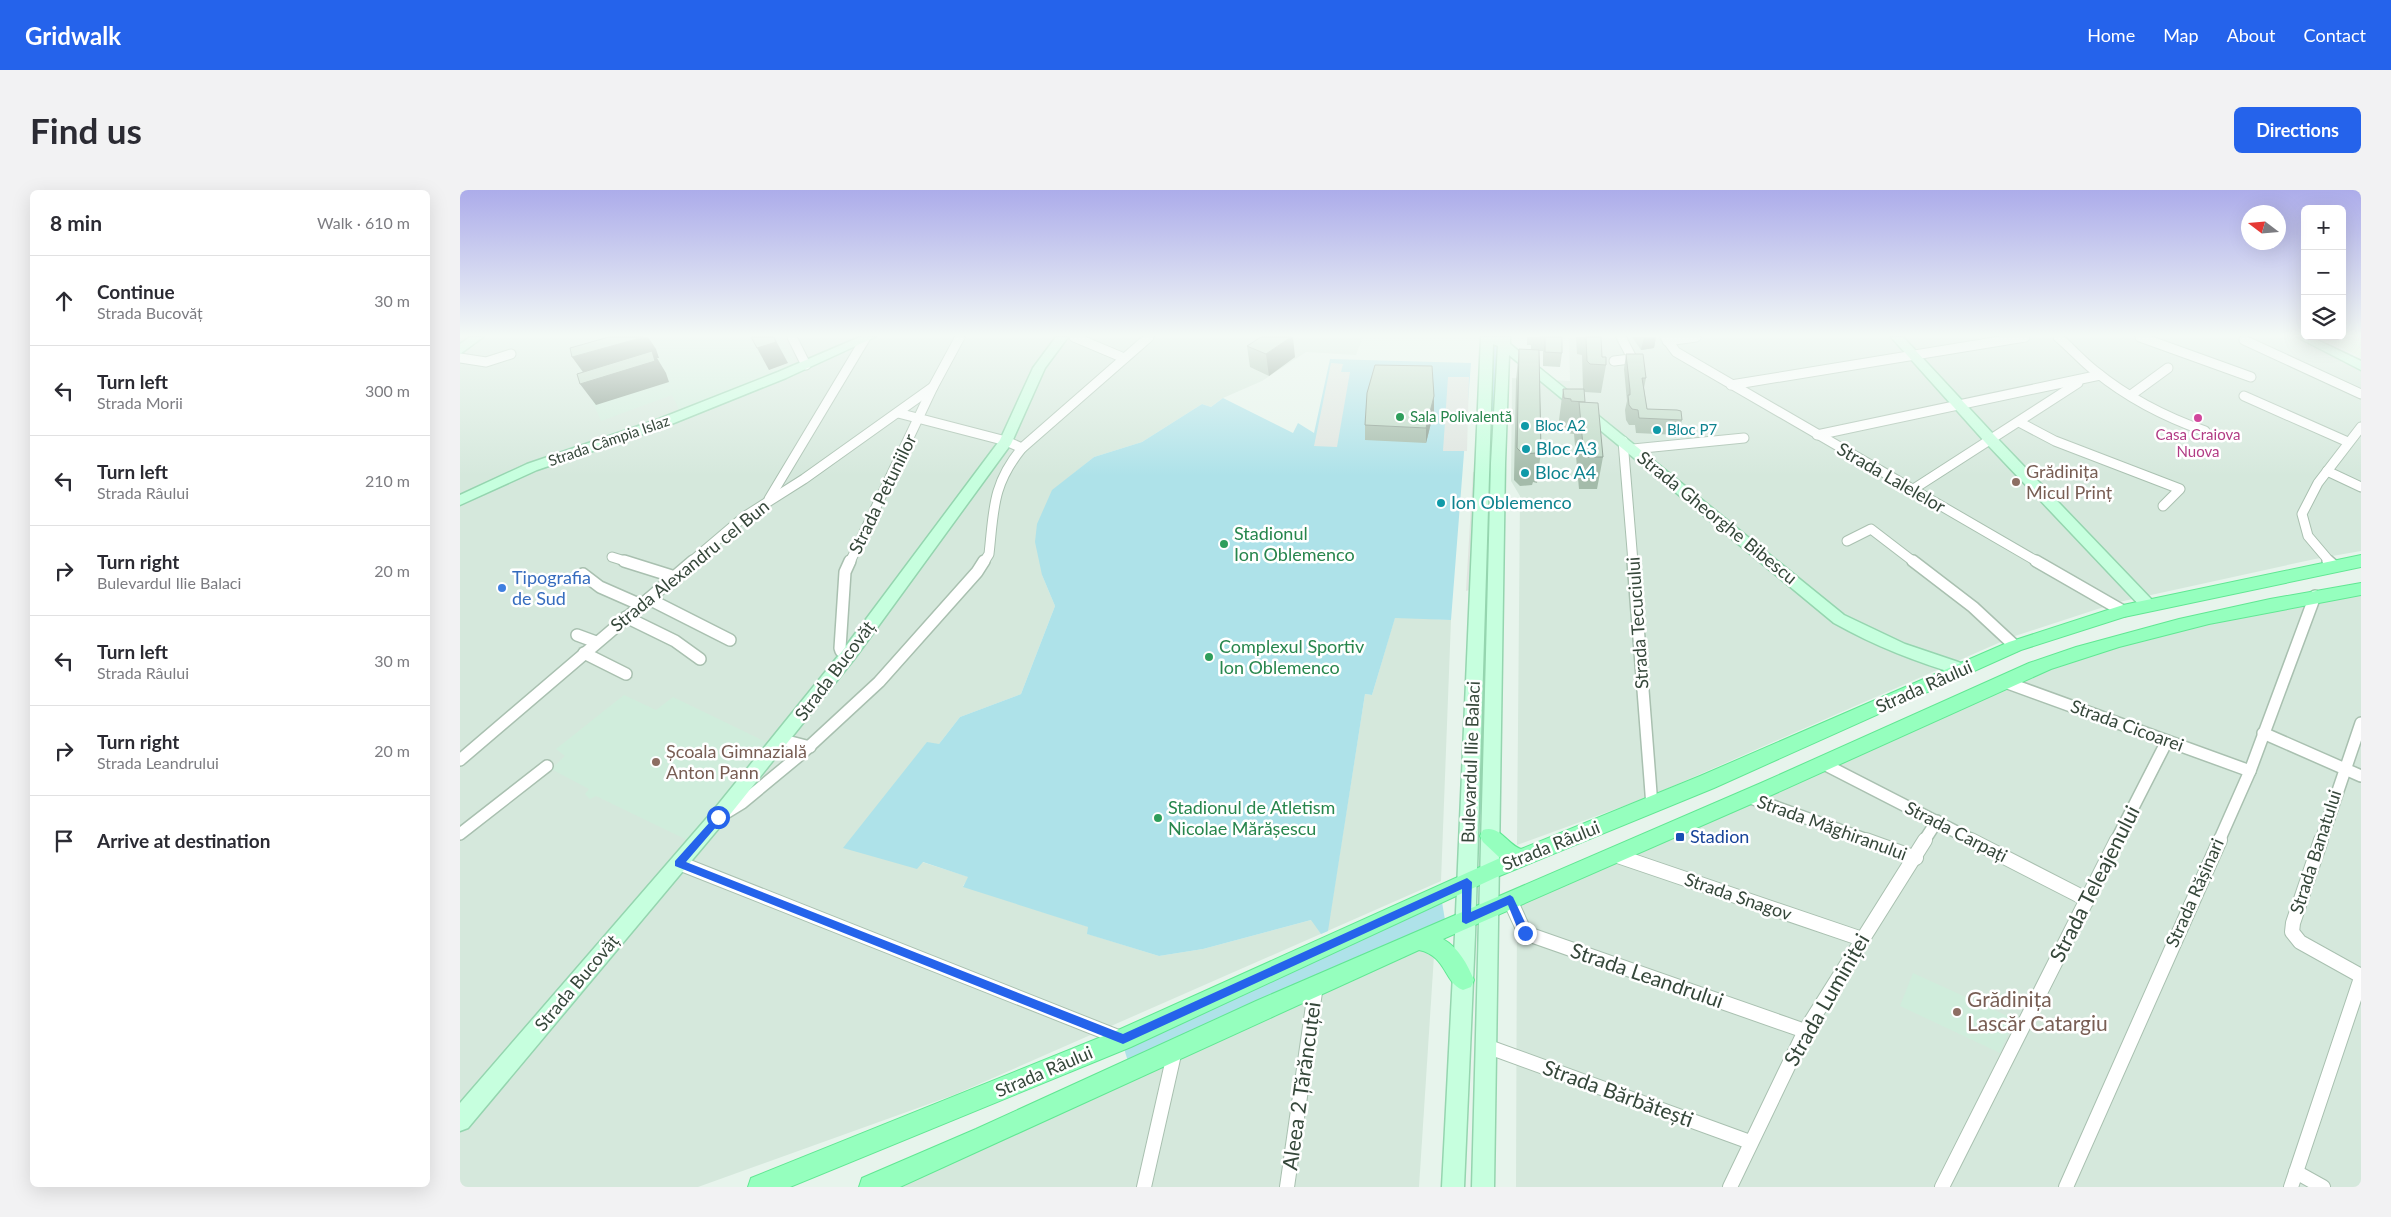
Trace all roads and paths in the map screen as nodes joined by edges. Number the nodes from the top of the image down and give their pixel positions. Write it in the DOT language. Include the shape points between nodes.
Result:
graph roads {
  1 [pos="760,384"];
  2 [pos="839,384"];
  3 [pos="935,384"];
  4 [pos="1032,384"];
  5 [pos="1095,384"];
  6 [pos="1488,384"];
  7 [pos="1499,384"];
  8 [pos="1555,384"];
  9 [pos="1740,384"];
  10 [pos="1939,384"];
  11 [pos="2063,384"];
  12 [pos="2077,384"];
  13 [pos="2113,384"];
  14 [pos="2147,384"];
  15 [pos="2338,384"];
  16 [pos="1731,385"];
  17 [pos="933,388"];
  18 [pos="2361,394"];
  19 [pos="2131,395"];
  20 [pos="2244,396"];
  21 [pos="1959,406"];
  22 [pos="898,412"];
  23 [pos="920,417"];
  24 [pos="2019,422"];
  25 [pos="2205,431"];
  26 [pos="2358,433"];
  27 [pos="1817,435"];
  28 [pos="1744,438"];
  29 [pos="1990,439"];
  30 [pos="1006,440"];
  31 [pos="1628,445"];
  32 [pos="1022,448"];
  33 [pos="1491,463"];
  34 [pos="2327,471"];
  35 [pos="977,478"];
  36 [pos="1000,481"];
  37 [pos="2361,487"];
  38 [pos="1912,490"];
  39 [pos="460,500"];
  40 [pos="767,502"];
  41 [pos="2163,506"];
  42 [pos="1847,540"];
  43 [pos="612,557"];
  44 [pos="2361,561"];
  45 [pos="2334,566"];
  46 [pos="583,574"];
  47 [pos="675,577"];
  48 [pos="2361,588"];
  49 [pos="2315,596"];
  50 [pos="645,602"];
  51 [pos="2148,605"];
  52 [pos="2123,611"];
  53 [pos="626,617"];
  54 [pos="576,635"];
  55 [pos="730,640"];
  56 [pos="596,642"];
  57 [pos="2015,646"];
  58 [pos="584,653"];
  59 [pos="849,654"];
  60 [pos="700,659"];
  61 [pos="1964,670"];
  62 [pos="626,674"];
  63 [pos="2005,682"];
  64 [pos="2361,723"];
  65 [pos="2263,733"];
  66 [pos="782,740"];
  67 [pos="2167,741"];
  68 [pos="810,747"];
  69 [pos="460,760"];
  70 [pos="1824,764"];
  71 [pos="547,766"];
  72 [pos="2344,769"];
  73 [pos="2250,771"];
  74 [pos="2361,776"];
  75 [pos="1748,798"];
  76 [pos="1652,806"];
  77 [pos="718,817"];
  78 [pos="1937,821"];
  79 [pos="460,834"];
  80 [pos="1490,836"];
  81 [pos="1615,855"];
  82 [pos="1522,858"];
  83 [pos="1916,858"];
  84 [pos="679,864"];
  85 [pos="1490,871"];
  86 [pos="1467,882"];
  87 [pos="1510,900"];
  88 [pos="2088,900"];
  89 [pos="1489,908"];
  90 [pos="1466,919"];
  91 [pos="1862,939"];
  92 [pos="1418,940"];
  93 [pos="2361,977"];
  94 [pos="1463,980"];
  95 [pos="1316,984"];
  96 [pos="1805,1031"];
  97 [pos="1123,1039"];
  98 [pos="1486,1046"];
  99 [pos="1175,1050"];
  100 [pos="460,1120"];
  101 [pos="1750,1142"];
  102 [pos="2294,1180"];
  103 [pos="760,1187"];
  104 [pos="871,1187"];
  105 [pos="1144,1187"];
  106 [pos="1287,1187"];
  107 [pos="1453,1187"];
  108 [pos="1483,1187"];
  109 [pos="1730,1187"];
  110 [pos="1942,1187"];
  111 [pos="2066,1187"];
  112 [pos="2323,1187"];
  1 -- 39 [label="street, Strada Câmpia Islaz" via="664,422 532,467"];
  2 -- 40 [label="street"];
  3 -- 17 [label="street, Strada Petuniilor"];
  4 -- 30 [label="street, Strada Bucovăț"];
  5 -- 32 [label="street"];
  6 -- 33 [label="street, Bulevardul Ilie Balaci"];
  7 -- 33 [label="street, Bulevardul Ilie Balaci"];
  8 -- 31 [label="street, Strada Gheorghe Bibescu"];
  9 -- 16 [label="street"];
  10 -- 21 [label="street"];
  11 -- 21 [label="street"];
  12 -- 24 [label="street"];
  13 -- 19 [label="street"];
  14 -- 19 [label="street"];
  15 -- 18 [label="street"];
  16 -- 27 [label="street, Strada Lalelelor"];
  17 -- 22 [label="street, Strada Alexandru cel Bun"];
  17 -- 23 [label="street, Strada Petuniilor"];
  19 -- 25 [label="street"];
  20 -- 26 [label="street"];
  21 -- 27 [label="street"];
  21 -- 29 [label="street"];
  22 -- 23 [label="street"];
  22 -- 40 [label="street, Strada Alexandru cel Bun"];
  23 -- 30 [label="street"];
  23 -- 59 [label="street, Strada Petuniilor" via="845,572 840,648"];
  24 -- 29 [label="street"];
  24 -- 41 [label="street" via="2055,440 2180,489"];
  26 -- 34 [label="street"];
  27 -- 38 [label="street, Strada Lalelelor"];
  28 -- 31 [label="street"];
  29 -- 38 [label="street"];
  29 -- 51 [label="street"];
  30 -- 32 [label="street"];
  30 -- 35 [label="street, Strada Bucovăț"];
  31 -- 61 [label="street, Strada Gheorghe Bibescu" via="1839,618 1897,649"];
  31 -- 76 [label="street, Strada Tecuciului"];
  32 -- 36 [label="street"];
  33 -- 80 [label="street, Bulevardul Ilie Balaci"];
  33 -- 86 [label="street, Bulevardul Ilie Balaci"];
  34 -- 37 [label="street"];
  34 -- 45 [label="street" via="2302,512 2310,539"];
  35 -- 36 [label="street"];
  35 -- 59 [label="street, Strada Bucovăț"];
  36 -- 68 [label="street" via="989,554 977,572 879,682"];
  38 -- 52 [label="street, Strada Lalelelor"];
  40 -- 47 [label="street, Strada Alexandru cel Bun" via="744,517"];
  42 -- 57 [label="street" via="1871,530 1973,607"];
  43 -- 47 [label="street"];
  44 -- 45 [label="main road, Strada Râului"];
  45 -- 51 [label="main road, Strada Râului"];
  46 -- 50 [label="street" via="600,587"];
  47 -- 50 [label="street, Strada Alexandru cel Bun"];
  48 -- 49 [label="main road, Strada Râului"];
  49 -- 63 [label="main road, Strada Râului" via="2166,628 2055,660"];
  49 -- 65 [label="street, Strada Rășinari"];
  50 -- 53 [label="street, Strada Alexandru cel Bun"];
  50 -- 55 [label="street"];
  51 -- 52 [label="main road, Strada Râului"];
  52 -- 57 [label="main road, Strada Râului"];
  53 -- 56 [label="street, Strada Alexandru cel Bun"];
  53 -- 60 [label="street" via="675,641"];
  54 -- 56 [label="street"];
  56 -- 58 [label="street, Strada Alexandru cel Bun"];
  57 -- 61 [label="main road, Strada Râului"];
  58 -- 62 [label="street"];
  58 -- 69 [label="street, Strada Alexandru cel Bun"];
  59 -- 66 [label="street, Strada Bucovăț"];
  61 -- 76 [label="main road, Strada Râului"];
  63 -- 67 [label="street, Strada Cicoarei"];
  63 -- 70 [label="main road, Strada Râului"];
  64 -- 72 [label="street, Strada Banatului"];
  65 -- 72 [label="street"];
  65 -- 73 [label="street, Strada Rășinari"];
  66 -- 68 [label="street"];
  66 -- 77 [label="street, Strada Bucovăț"];
  67 -- 73 [label="street, Strada Cicoarei"];
  67 -- 88 [label="street, Strada Teleajenului"];
  68 -- 77 [label="street" via="742,803"];
  70 -- 75 [label="main road, Strada Râului"];
  70 -- 78 [label="street, Strada Carpați"];
  71 -- 79 [label="street"];
  72 -- 74 [label="street"];
  72 -- 93 [label="street, Strada Banatului" via="2292,932 2300,942"];
  73 -- 111 [label="street, Strada Rășinari"];
  75 -- 81 [label="main road, Strada Râului"];
  75 -- 83 [label="street, Strada Măghiranului"];
  76 -- 82 [label="main road, Strada Râului"];
  77 -- 84 [label="street, Strada Bucovăț"];
  78 -- 83 [label="street, Strada Luminiței"];
  78 -- 88 [label="street, Strada Carpați"];
  80 -- 82 [label="main road" via="1502,850"];
  80 -- 85 [label="street, Bulevardul Ilie Balaci"];
  81 -- 87 [label="main road, Strada Râului"];
  81 -- 91 [label="street, Strada Snagov"];
  82 -- 85 [label="main road, Strada Râului"];
  83 -- 91 [label="street, Strada Luminiței"];
  84 -- 97 [label="street"];
  84 -- 100 [label="street, Strada Bucovăț"];
  85 -- 86 [label="main road, Strada Râului"];
  85 -- 89 [label="street, Bulevardul Ilie Balaci"];
  86 -- 90 [label="street, Bulevardul Ilie Balaci"];
  86 -- 97 [label="main road, Strada Râului"];
  87 -- 89 [label="main road, Strada Râului"];
  87 -- 96 [label="street, Strada Leandrului" via="1525,933"];
  88 -- 110 [label="street, Strada Teleajenului"];
  89 -- 90 [label="main road, Strada Râului"];
  89 -- 98 [label="street, Bulevardul Ilie Balaci"];
  90 -- 92 [label="main road, Strada Râului"];
  90 -- 94 [label="street, Bulevardul Ilie Balaci"];
  91 -- 96 [label="street, Strada Luminiței"];
  92 -- 94 [label="main road" via="1430,942 1446,951"];
  92 -- 95 [label="main road, Strada Râului"];
  93 -- 102 [label="street, Strada Banatului"];
  94 -- 107 [label="street, Bulevardul Ilie Balaci"];
  95 -- 99 [label="main road, Strada Râului"];
  95 -- 106 [label="street, Aleea 2 Țărăncuței"];
  96 -- 101 [label="street, Strada Luminiței"];
  97 -- 103 [label="main road, Strada Râului"];
  98 -- 101 [label="street, Strada Bărbătești"];
  98 -- 108 [label="street, Bulevardul Ilie Balaci"];
  99 -- 104 [label="main road, Strada Râului" via="955,1152"];
  99 -- 105 [label="street"];
  101 -- 109 [label="street, Strada Luminiței"];
  102 -- 112 [label="street"];
}
